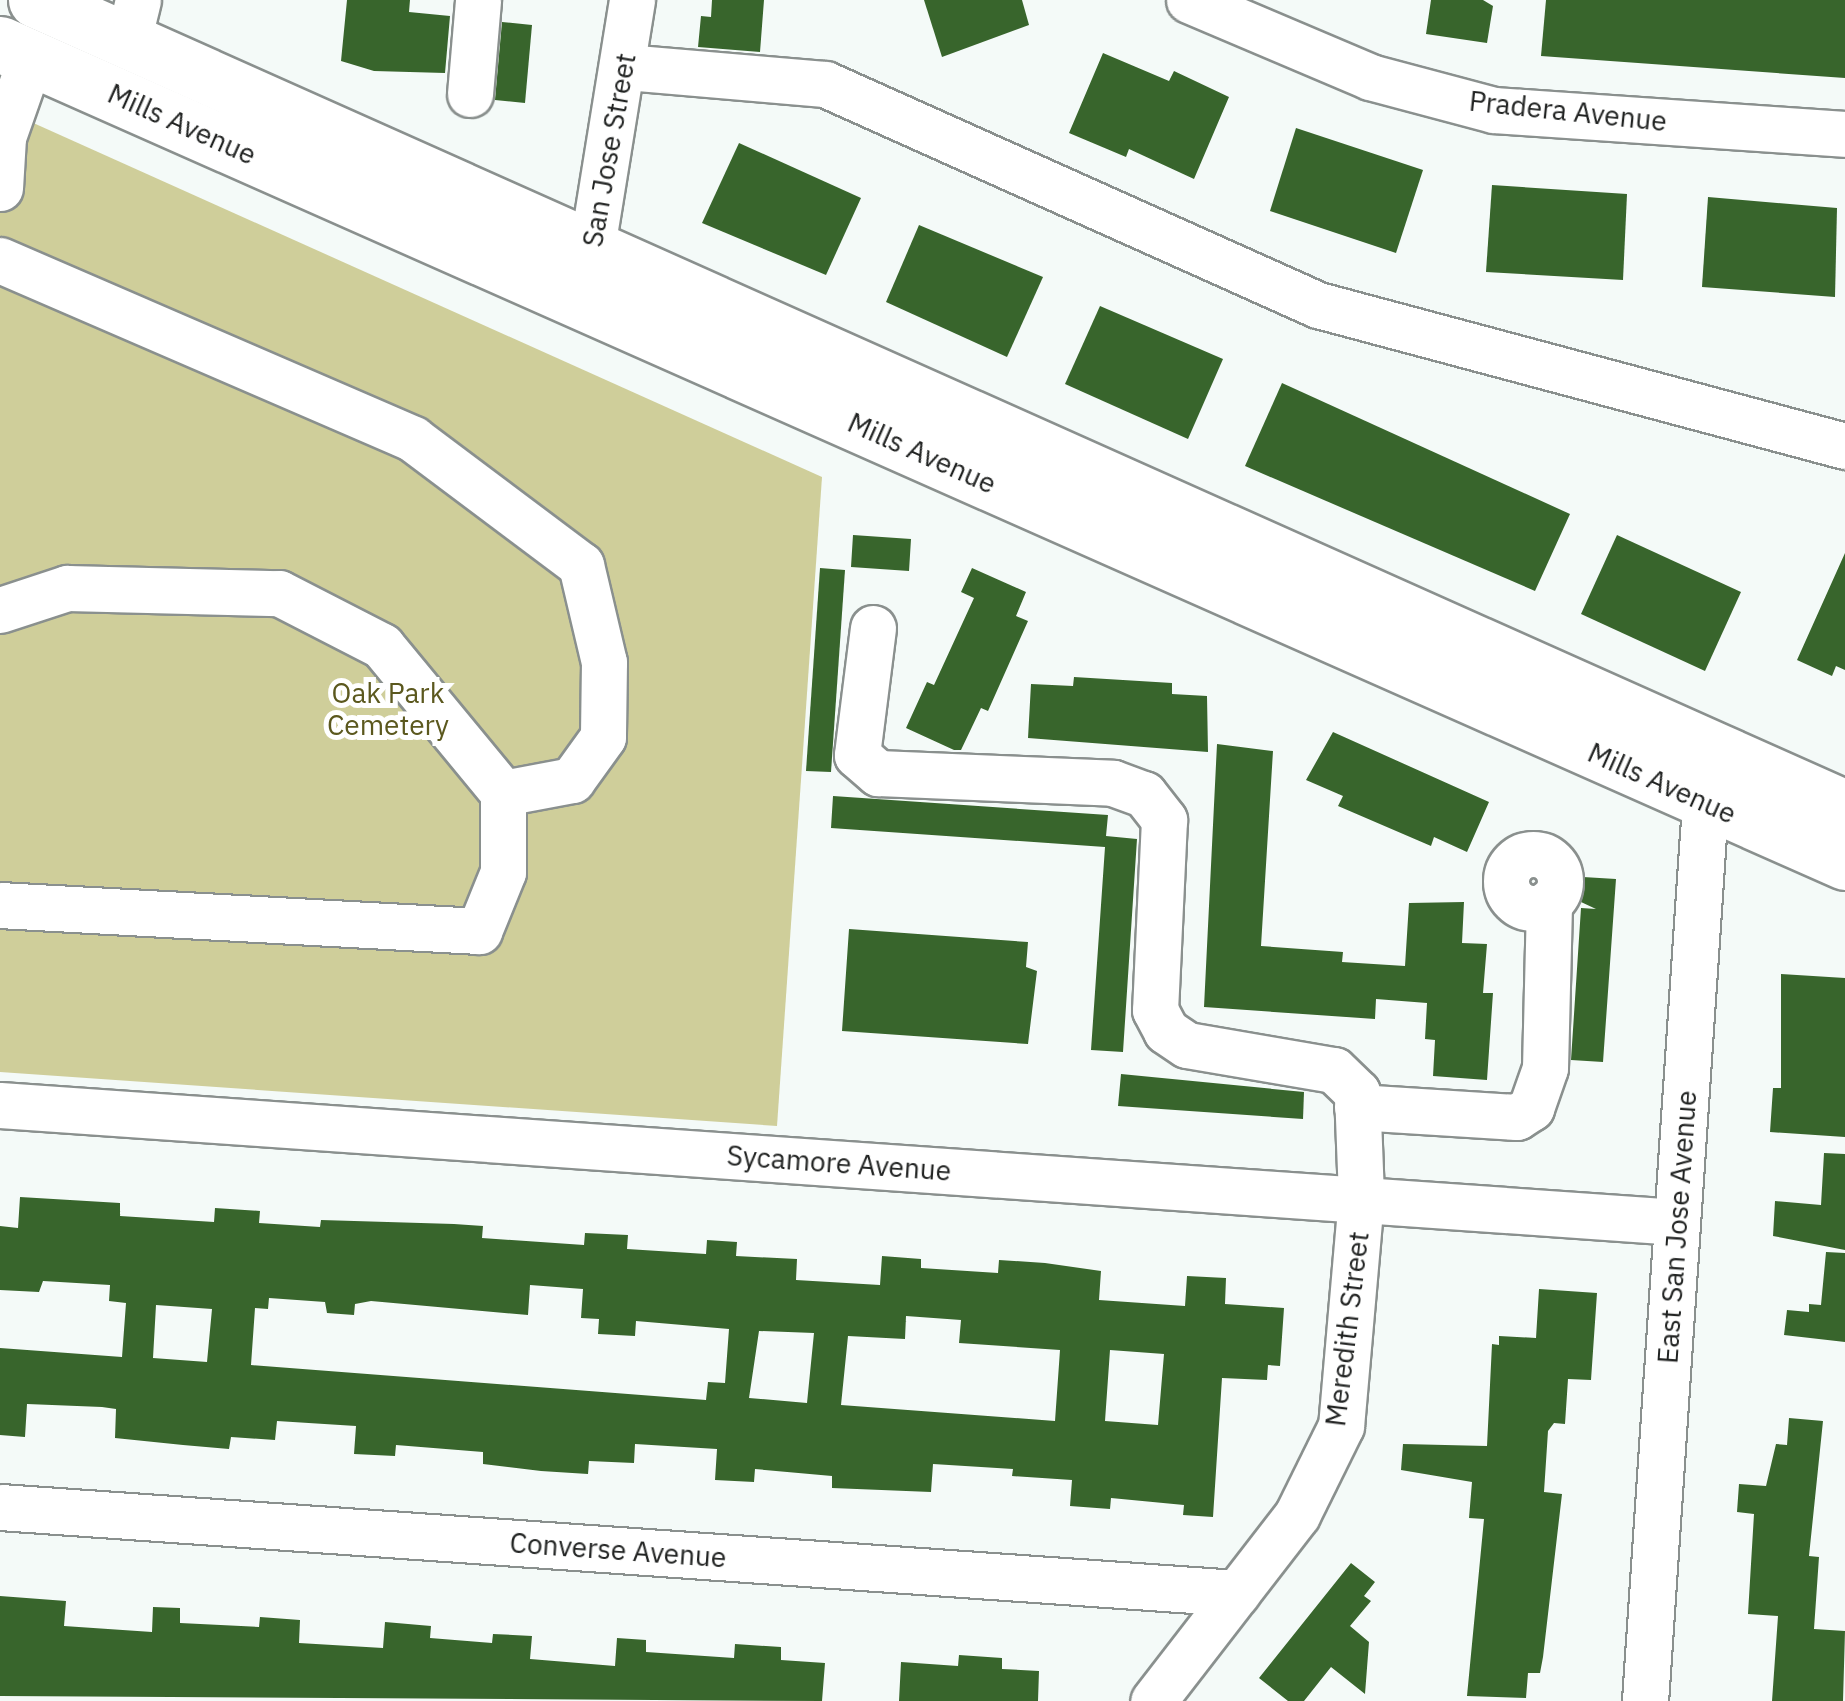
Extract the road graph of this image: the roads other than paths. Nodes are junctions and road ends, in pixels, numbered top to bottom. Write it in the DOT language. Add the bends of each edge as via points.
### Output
graph roads {
  1 [pos="36,0"];
  2 [pos="478,0"];
  3 [pos="632,0"];
  4 [pos="1189,0"];
  5 [pos="133,20"];
  6 [pos="16,50"];
  7 [pos="626,68"];
  8 [pos="470,94"];
  9 [pos="1845,134"];
  10 [pos="0,188"];
  11 [pos="0,260"];
  12 [pos="588,273"];
  13 [pos="1845,446"];
  14 [pos="0,610"];
  15 [pos="873,628"];
  16 [pos="1712,780"];
  17 [pos="503,793"];
  18 [pos="1845,808"];
  19 [pos="1845,862"];
  20 [pos="1549,902"];
  21 [pos="0,905"];
  22 [pos="0,1106"];
  23 [pos="1357,1108"];
  24 [pos="1362,1198"];
  25 [pos="1677,1222"];
  26 [pos="0,1507"];
  27 [pos="1236,1593"];
  28 [pos="1153,1701"];
  29 [pos="1645,1701"];
  1 -- 5 [label="main road, Mills Avenue"];
  2 -- 8 [label="street"];
  3 -- 7 [label="street, San Jose Street"];
  4 -- 9 [label="street, Pradera Avenue" via="1370,78 1494,110"];
  5 -- 12 [label="main road, Mills Avenue"];
  6 -- 10 [label="street"];
  6 -- 12 [label="main road, Mills Avenue"];
  7 -- 12 [label="street, San Jose Street"];
  7 -- 13 [label="street" via="824,84 1318,306"];
  11 -- 17 [label="street" via="414,439 582,565 604,662 603,738 572,780"];
  12 -- 16 [label="main road, Mills Avenue"];
  14 -- 17 [label="street" via="67,588 279,593 382,646"];
  15 -- 23 [label="street" via="857,755 878,773 1112,783 1144,794 1164,820 1154,1010 1166,1031 1187,1045 1334,1070 1357,1092"];
  16 -- 18 [label="main road, Mills Avenue"];
  16 -- 19 [label="main road, Mills Avenue"];
  16 -- 25 [label="street, East San Jose Avenue"];
  17 -- 21 [label="street" via="503,872 478,931"];
  20 -- 23 [label="street" via="1544,1068 1531,1108 1517,1117"];
  22 -- 24 [label="street, Sycamore Avenue"];
  23 -- 24 [label="street, Meredith Street"];
  24 -- 25 [label="street, Sycamore Avenue"];
  24 -- 27 [label="street, Meredith Street" via="1340,1426 1297,1515"];
  25 -- 29 [label="street, East San Jose Avenue"];
  26 -- 27 [label="street, Converse Avenue"];
  27 -- 28 [label="street, Meredith Street"];
}
